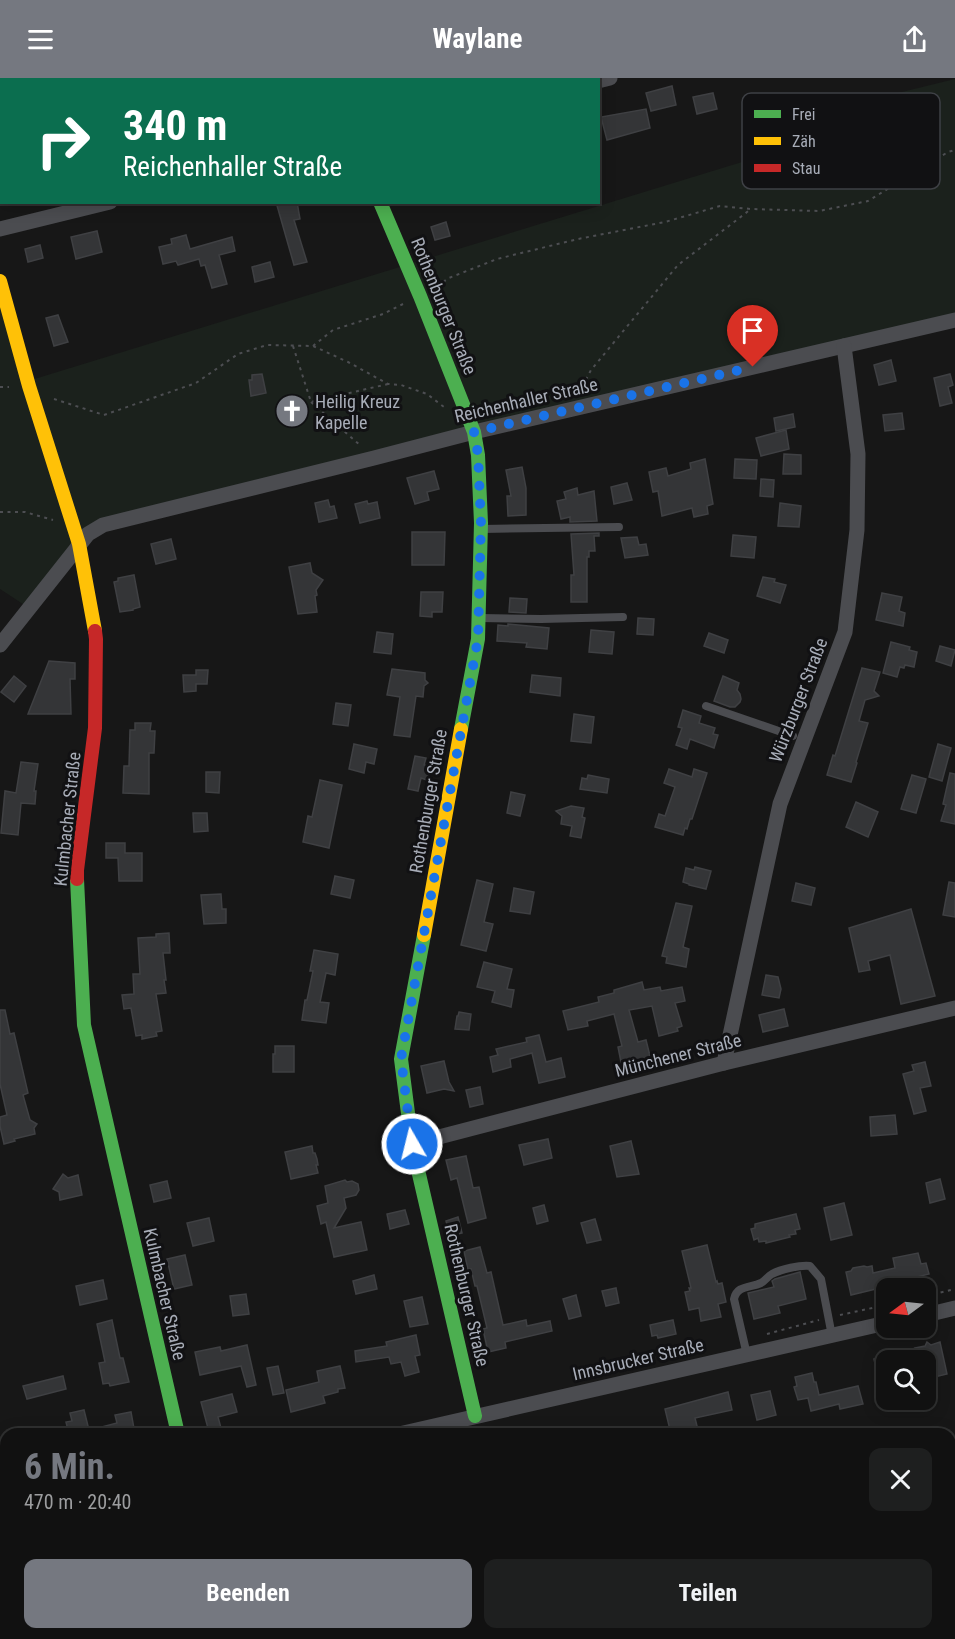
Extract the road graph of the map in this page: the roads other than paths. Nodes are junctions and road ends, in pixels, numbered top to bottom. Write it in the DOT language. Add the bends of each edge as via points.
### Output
graph roads {
  1 [pos="102,204"];
  2 [pos="382,204"];
  3 [pos="0,229"];
  4 [pos="0,281"];
  5 [pos="955,320"];
  6 [pos="844,346"];
  7 [pos="474,432"];
  8 [pos="618,527"];
  9 [pos="481,529"];
  10 [pos="79,544"];
  11 [pos="623,617"];
  12 [pos="479,618"];
  13 [pos="0,645"];
  14 [pos="706,706"];
  15 [pos="793,736"];
  16 [pos="955,1008"];
  17 [pos="724,1063"];
  18 [pos="412,1144"];
  19 [pos="955,1308"];
  20 [pos="936,1313"];
  21 [pos="876,1325"];
  22 [pos="832,1336"];
  23 [pos="745,1347"];
  24 [pos="475,1416"];
  25 [pos="177,1428"];
  26 [pos="424,1428"];
  1 -- 3 [label="street"];
  2 -- 7 [label="street, Rothenburger Straße"];
  4 -- 10 [label="street, Kulmbacher Straße"];
  5 -- 6 [label="street, Reichenhaller Straße"];
  6 -- 7 [label="street, Reichenhaller Straße"];
  6 -- 17 [label="street, Würzburger Straße" via="858,454 857,530 845,632 780,804"];
  7 -- 9 [label="street, Rothenburger Straße"];
  7 -- 10 [label="street, Reichenhaller Straße" via="103,525"];
  8 -- 9 [label="lane"];
  9 -- 12 [label="street, Rothenburger Straße"];
  10 -- 13 [label="street, Reichenhaller Straße"];
  10 -- 25 [label="street, Kulmbacher Straße" via="96,639 94,728 76,870 84,1025"];
  11 -- 12 [label="lane"];
  12 -- 18 [label="street, Rothenburger Straße" via="401,1059"];
  14 -- 15 [label="lane"];
  16 -- 17 [label="street, Münchener Straße"];
  17 -- 18 [label="street, Münchener Straße"];
  18 -- 24 [label="street, Rothenburger Straße"];
  19 -- 20 [label="street"];
  21 -- 22 [label="street, Innsbrucker Straße"];
  22 -- 23 [label="street, Innsbrucker Straße"];
  22 -- 23 [label="lane" via="820,1279 810,1266 801,1265 771,1274 763,1282 735,1293"];
  23 -- 24 [label="street, Innsbrucker Straße"];
  24 -- 26 [label="street, Innsbrucker Straße"];
}
